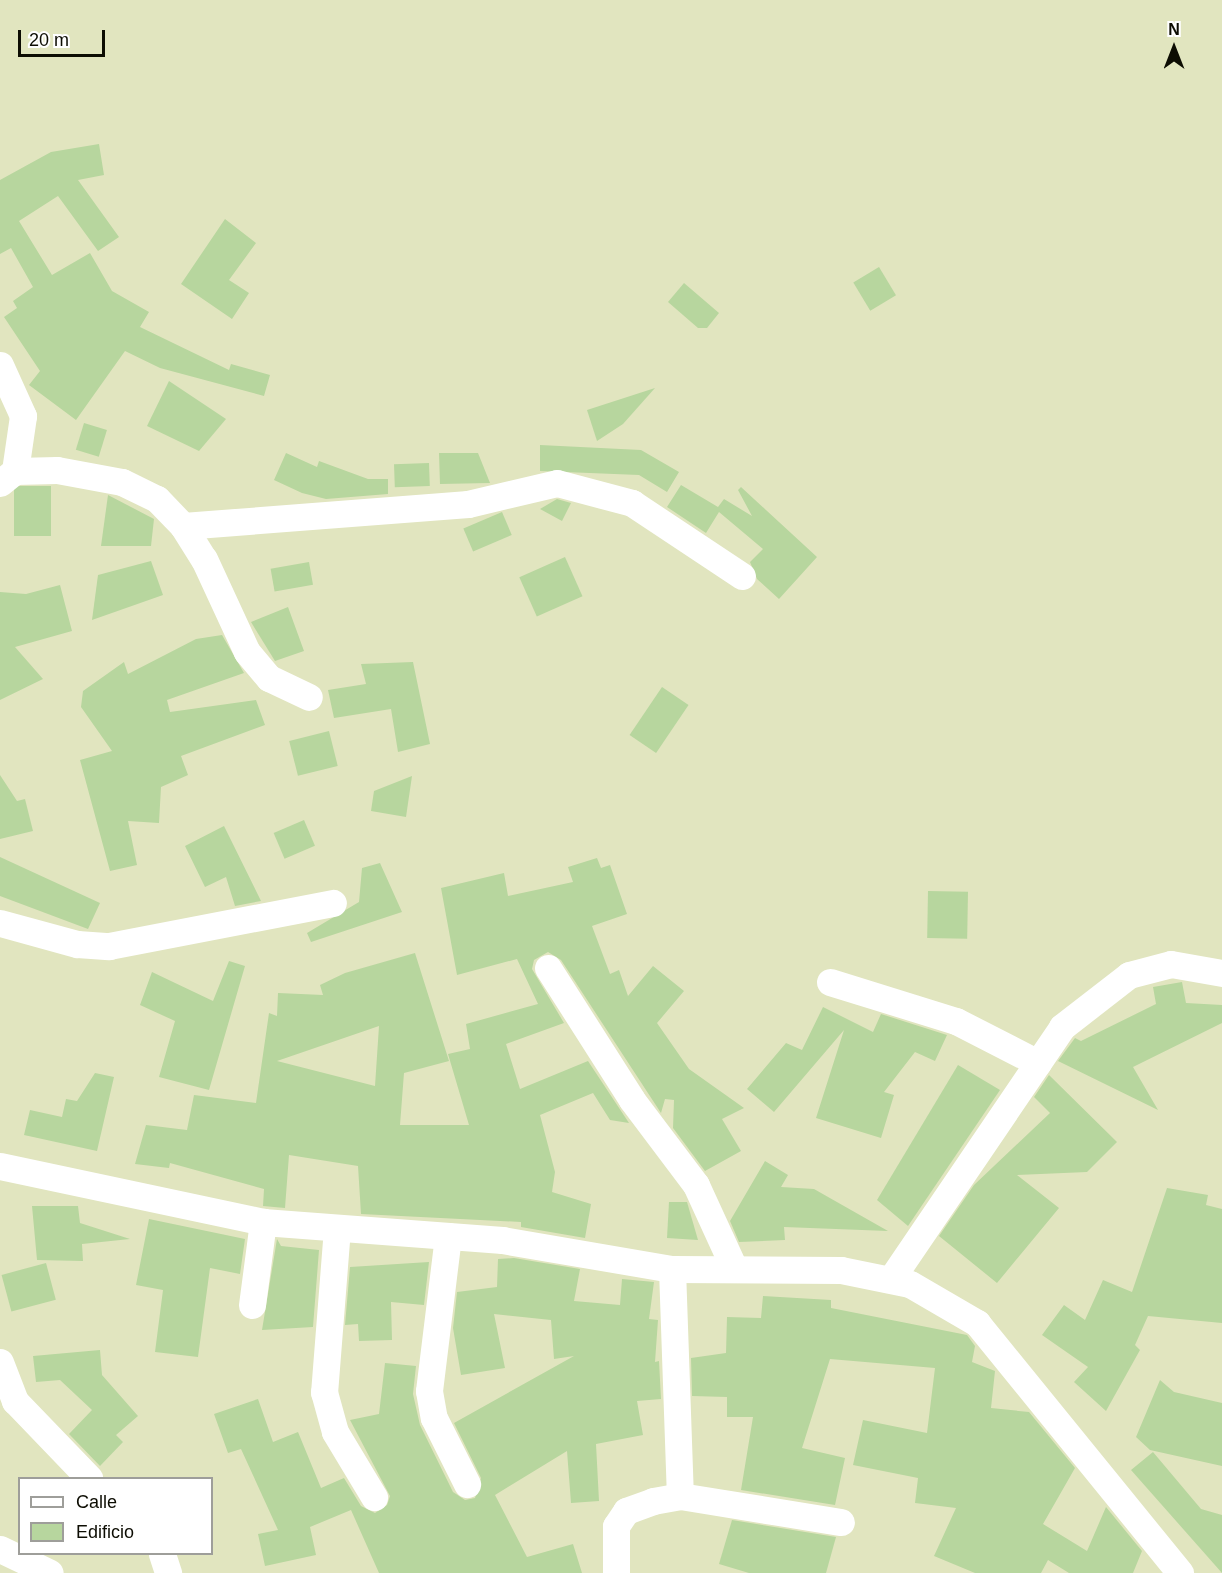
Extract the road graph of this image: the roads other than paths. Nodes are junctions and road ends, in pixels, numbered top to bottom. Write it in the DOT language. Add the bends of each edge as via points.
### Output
graph roads {
  1 [pos="0,365"];
  2 [pos="8,477"];
  3 [pos="183,526"];
  4 [pos="742,576"];
  5 [pos="309,697"];
  6 [pos="333,903"];
  7 [pos="0,923"];
  8 [pos="548,968"];
  9 [pos="1222,973"];
  10 [pos="830,982"];
  11 [pos="1038,1063"];
  12 [pos="0,1166"];
  13 [pos="263,1222"];
  14 [pos="337,1228"];
  15 [pos="448,1236"];
  16 [pos="733,1266"];
  17 [pos="672,1269"];
  18 [pos="891,1279"];
  19 [pos="252,1305"];
  20 [pos="0,1362"];
  21 [pos="87,1477"];
  22 [pos="468,1484"];
  23 [pos="680,1496"];
  24 [pos="374,1497"];
  25 [pos="841,1522"];
  26 [pos="0,1548"];
  27 [pos="162,1555"];
  28 [pos="50,1573"];
  29 [pos="168,1573"];
  30 [pos="616,1573"];
  31 [pos="1180,1573"];
  1 -- 2 [label="street" via="22,416"];
  2 -- 3 [label="street" via="57,470 122,482 157,499"];
  3 -- 4 [label="street" via="468,504 557,483 632,503"];
  3 -- 5 [label="street" via="247,652 269,678"];
  6 -- 7 [label="street" via="109,946 77,944"];
  8 -- 16 [label="street" via="632,1100 696,1185"];
  9 -- 11 [label="street" via="1172,964 1129,975 1062,1027"];
  10 -- 11 [label="street" via="956,1021"];
  11 -- 18 [label="street"];
  12 -- 13 [label="street"];
  13 -- 14 [label="street"];
  13 -- 19 [label="street"];
  14 -- 15 [label="street"];
  14 -- 24 [label="street" via="324,1392 335,1432"];
  15 -- 17 [label="street"];
  15 -- 22 [label="street" via="429,1391 434,1418"];
  16 -- 17 [label="street"];
  16 -- 18 [label="street" via="841,1270"];
  17 -- 23 [label="street"];
  18 -- 31 [label="street" via="943,1300 976,1323"];
  20 -- 21 [label="street" via="15,1401"];
  23 -- 25 [label="street"];
  23 -- 30 [label="street" via="626,1511 616,1526"];
  26 -- 28 [label="street"];
  27 -- 29 [label="street"];
}
